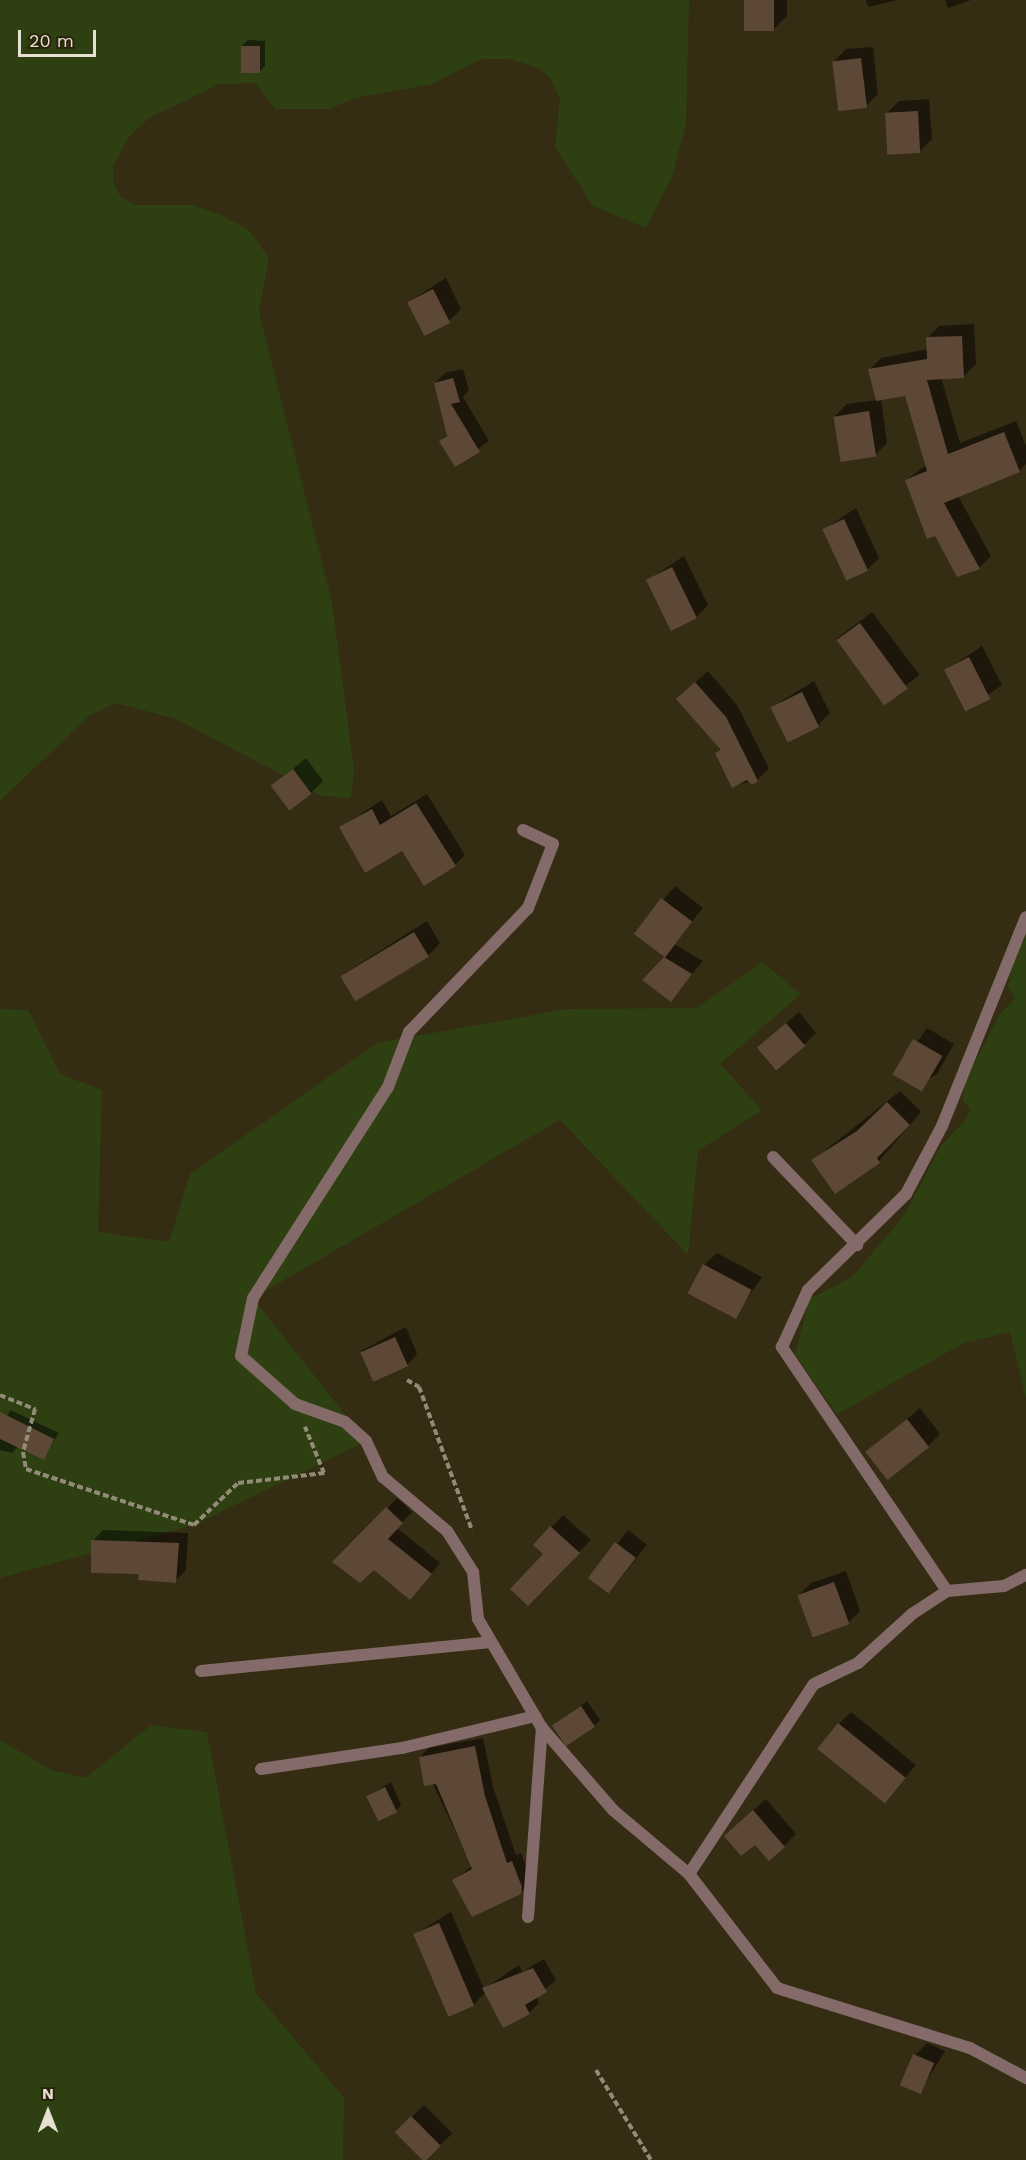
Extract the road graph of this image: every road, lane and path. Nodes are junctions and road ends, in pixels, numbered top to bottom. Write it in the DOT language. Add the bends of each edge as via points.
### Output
graph roads {
  1 [pos="523,830"];
  2 [pos="1026,917"];
  3 [pos="773,1157"];
  4 [pos="857,1245"];
  5 [pos="407,1380"];
  6 [pos="0,1395"];
  7 [pos="295,1404"];
  8 [pos="475,1539"];
  9 [pos="1026,1575"];
  10 [pos="946,1591"];
  11 [pos="492,1642"];
  12 [pos="201,1671"];
  13 [pos="534,1716"];
  14 [pos="542,1728"];
  15 [pos="261,1769"];
  16 [pos="689,1874"];
  17 [pos="528,1917"];
  18 [pos="596,2070"];
  19 [pos="1026,2078"];
  20 [pos="651,2160"];
  1 -- 7 [label="street" via="553,844 528,908 409,1032 388,1087 253,1298 241,1356"];
  2 -- 4 [label="street" via="942,1126 906,1194"];
  3 -- 4 [label="street"];
  4 -- 10 [label="street" via="808,1290 782,1347"];
  5 -- 8 [label="path" via="419,1388"];
  6 -- 7 [label="path" via="35,1409 23,1452 26,1469 194,1525 238,1483 324,1473"];
  7 -- 11 [label="street" via="345,1422 366,1442 383,1477 447,1531 473,1572 478,1619"];
  9 -- 10 [label="street" via="1004,1586"];
  10 -- 16 [label="street" via="912,1614 858,1663 814,1684"];
  11 -- 12 [label="street"];
  11 -- 13 [label="street"];
  13 -- 14 [label="street"];
  13 -- 15 [label="street" via="402,1748"];
  14 -- 16 [label="street" via="613,1810"];
  14 -- 17 [label="street"];
  16 -- 19 [label="street" via="777,1988 970,2048"];
  18 -- 20 [label="path"];
}
